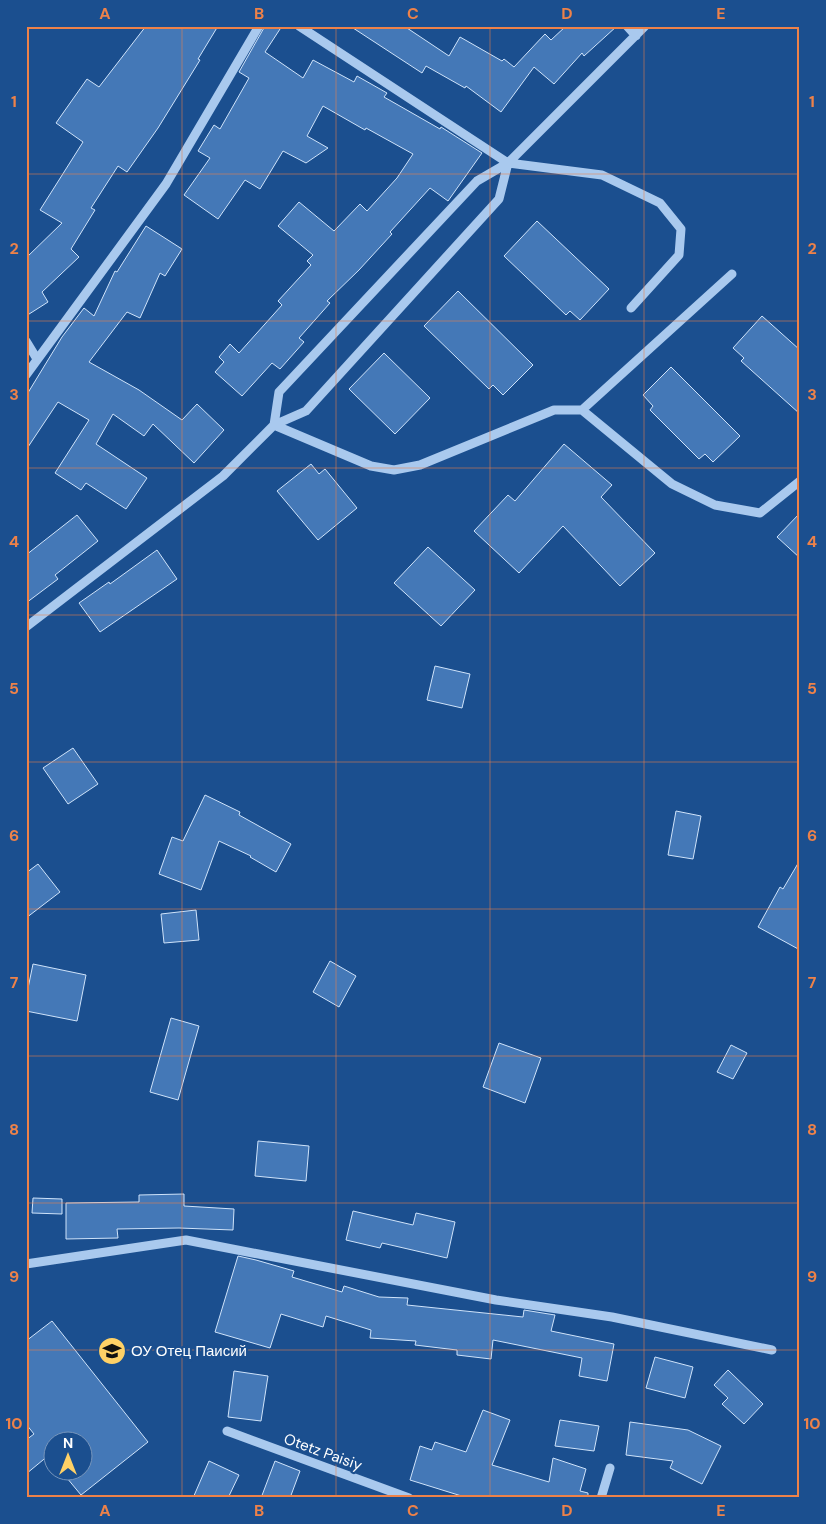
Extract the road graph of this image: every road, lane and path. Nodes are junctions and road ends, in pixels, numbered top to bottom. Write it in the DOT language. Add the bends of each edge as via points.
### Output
graph roads {
  1 [pos="259,26"];
  2 [pos="299,26"];
  3 [pos="627,26"];
  4 [pos="646,26"];
  5 [pos="636,36"];
  6 [pos="508,163"];
  7 [pos="732,274"];
  8 [pos="631,308"];
  9 [pos="26,341"];
  10 [pos="37,358"];
  11 [pos="26,375"];
  12 [pos="582,410"];
  13 [pos="274,425"];
  14 [pos="800,481"];
  15 [pos="26,627"];
  16 [pos="26,1264"];
  17 [pos="772,1350"];
  18 [pos="227,1431"];
  19 [pos="610,1468"];
  20 [pos="409,1498"];
  21 [pos="601,1498"];
  1 -- 10 [label="street" via="166,184"];
  2 -- 6 [label="street"];
  3 -- 5 [label="street"];
  4 -- 5 [label="street"];
  5 -- 6 [label="street"];
  6 -- 8 [label="street" via="602,175 660,203 681,230 680,255"];
  6 -- 13 [label="street" via="477,180 279,392"];
  6 -- 13 [label="street" via="500,200 306,411"];
  7 -- 12 [label="street"];
  9 -- 10 [label="street"];
  10 -- 11 [label="street"];
  12 -- 13 [label="street" via="554,410 420,465 394,470 371,466"];
  12 -- 14 [label="street" via="672,484 715,505 760,514"];
  13 -- 15 [label="street" via="223,476"];
  16 -- 17 [label="street" via="186,1240 496,1300 612,1317"];
  18 -- 20 [label="street, Otetz Paisiy"];
  19 -- 21 [label="street"];
}
